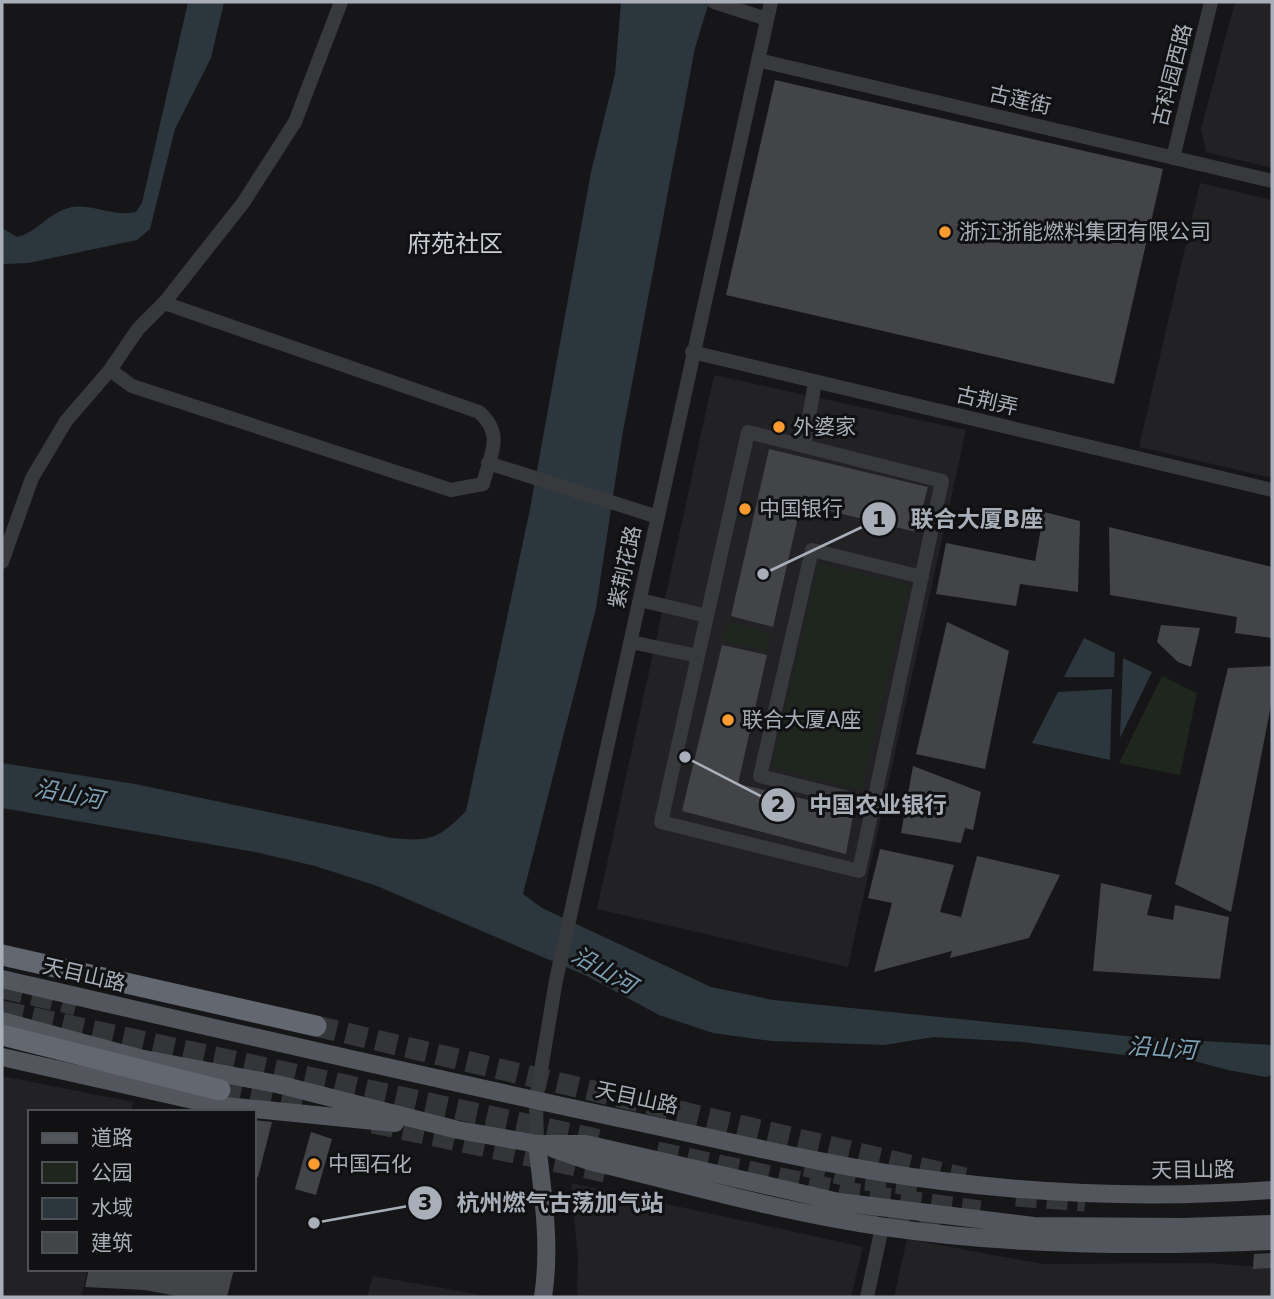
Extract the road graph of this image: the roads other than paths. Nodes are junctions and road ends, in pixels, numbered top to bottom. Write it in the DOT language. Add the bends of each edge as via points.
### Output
graph roads {
  1 [pos="341,2"];
  2 [pos="715,2"];
  3 [pos="771,2"];
  4 [pos="1211,2"];
  5 [pos="767,19"];
  6 [pos="758,60"];
  7 [pos="1173,158"];
  8 [pos="1272,181"];
  9 [pos="164,303"];
  10 [pos="692,352"];
  11 [pos="110,370"];
  12 [pos="815,382"];
  13 [pos="804,446"];
  14 [pos="488,463"];
  15 [pos="1272,490"];
  16 [pos="658,517"];
  17 [pos="2,562"];
  18 [pos="922,577"];
  19 [pos="640,600"];
  20 [pos="707,616"];
  21 [pos="631,642"];
  22 [pos="698,656"];
  23 [pos="873,804"];
  24 [pos="2,955"];
  25 [pos="2,979"];
  26 [pos="2,1021"];
  27 [pos="316,1026"];
  28 [pos="2,1035"];
  29 [pos="2,1058"];
  30 [pos="220,1090"];
  31 [pos="536,1100"];
  32 [pos="458,1130"];
  33 [pos="537,1144"];
  34 [pos="1272,1190"];
  35 [pos="936,1214"];
  36 [pos="1272,1224"];
  37 [pos="882,1227"];
  38 [pos="977,1238"];
  39 [pos="1272,1241"];
  40 [pos="543,1297"];
  41 [pos="867,1297"];
  1 -- 9 [label="street" via="295,122 243,202"];
  2 -- 5 [label="street"];
  3 -- 5 [label="street, 紫荆花路"];
  4 -- 7 [label="street, 古科园西路"];
  5 -- 6 [label="street, 紫荆花路"];
  6 -- 7 [label="street, 古莲街"];
  6 -- 10 [label="street, 紫荆花路"];
  7 -- 8 [label="street, 古莲街"];
  9 -- 11 [label="street" via="138,329"];
  9 -- 14 [label="street" via="479,412 490,422 495,443"];
  10 -- 12 [label="street, 古荆弄"];
  10 -- 16 [label="street, 紫荆花路"];
  11 -- 14 [label="street" via="132,386 451,490 484,484"];
  11 -- 17 [label="street" via="66,421 32,478"];
  12 -- 13 [label="street"];
  12 -- 15 [label="street, 古荆弄"];
  13 -- 18 [label="street" via="942,481"];
  13 -- 20 [label="street" via="748,432"];
  14 -- 16 [label="street"];
  16 -- 19 [label="street, 紫荆花路"];
  18 -- 23 [label="street"];
  18 -- 23 [label="street" via="812,550 760,776"];
  19 -- 20 [label="street"];
  19 -- 21 [label="street, 紫荆花路"];
  20 -- 22 [label="street"];
  21 -- 22 [label="street"];
  21 -- 31 [label="street, 紫荆花路" via="556,980"];
  22 -- 23 [label="street" via="661,822 859,872"];
  24 -- 27 [label="highway"];
  25 -- 31 [label="main road, 天目山路"];
  26 -- 32 [label="main road" via="139,1058 277,1084"];
  28 -- 30 [label="highway"];
  29 -- 32 [label="main road" via="215,1105"];
  31 -- 33 [label="street, 紫荆花路"];
  31 -- 34 [label="main road, 天目山路" via="942,1181 1066,1192"];
  32 -- 33 [label="main road"];
  33 -- 35 [label="main road" via="586,1144 839,1202"];
  33 -- 37 [label="main road" via="589,1161"];
  33 -- 40 [label="main road" via="546,1227"];
  35 -- 36 [label="main road" via="1034,1226"];
  35 -- 38 [label="main road"];
  37 -- 38 [label="main road"];
  37 -- 41 [label="street"];
  38 -- 39 [label="main road" via="1161,1246"];
}
